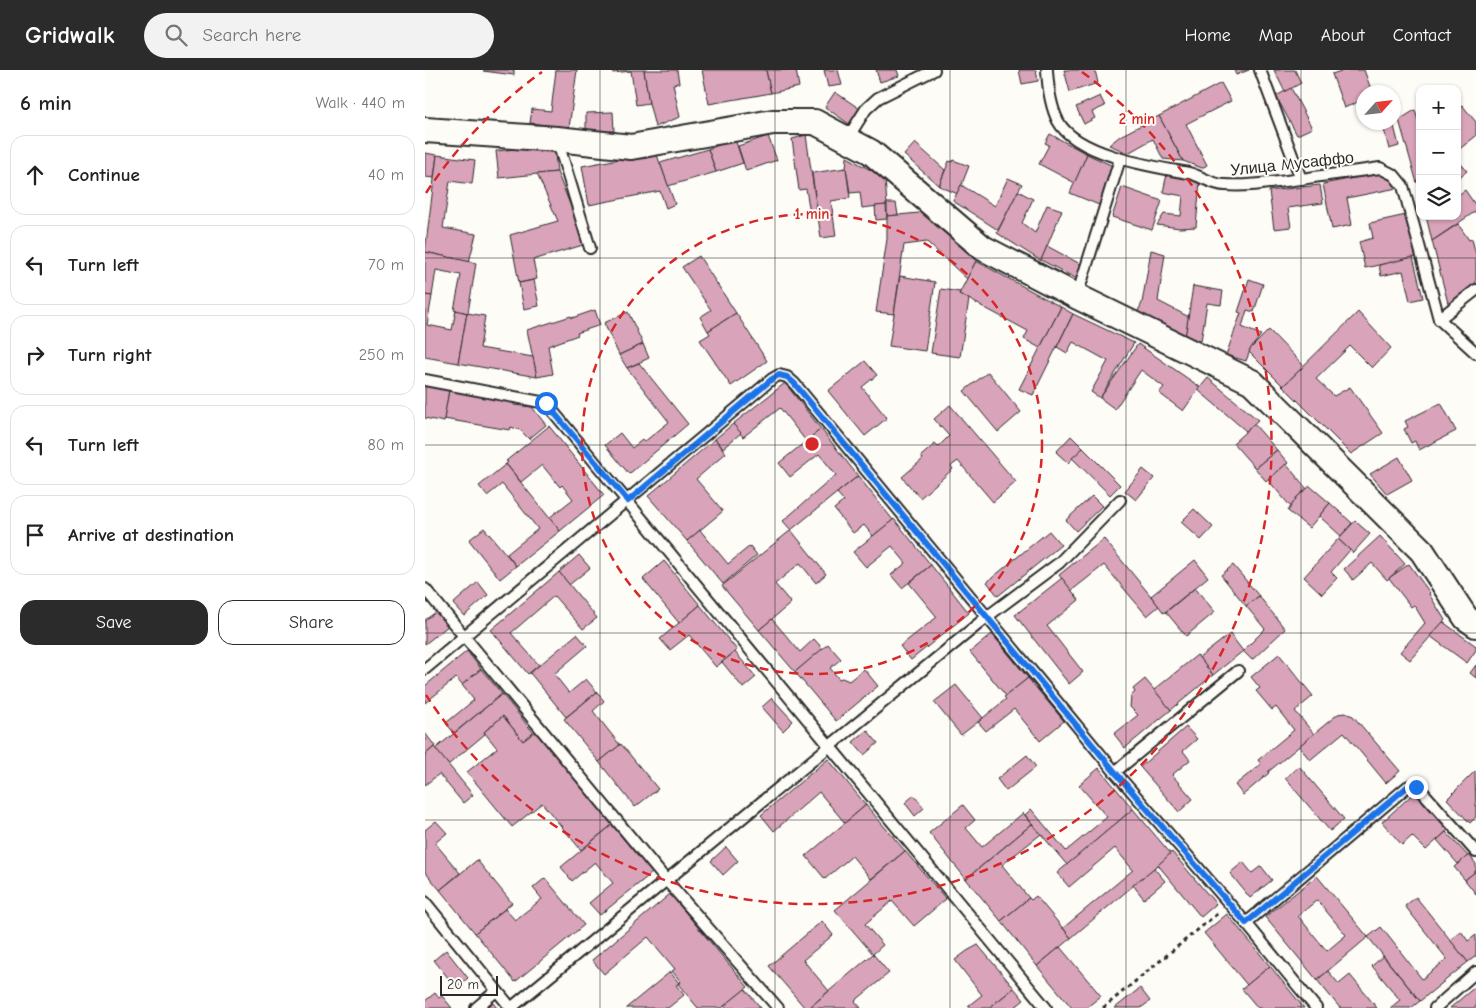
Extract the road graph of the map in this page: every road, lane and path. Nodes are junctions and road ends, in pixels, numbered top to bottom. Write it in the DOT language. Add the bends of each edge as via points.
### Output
graph roads {
  1 [pos="934,70"];
  2 [pos="1047,70"];
  3 [pos="1260,70"];
  4 [pos="425,130"];
  5 [pos="557,139"];
  6 [pos="847,139"];
  7 [pos="1120,159"];
  8 [pos="1301,179"];
  9 [pos="590,248"];
  10 [pos="1476,290"];
  11 [pos="1077,296"];
  12 [pos="1439,319"];
  13 [pos="1476,353"];
  14 [pos="425,380"];
  15 [pos="1119,500"];
  16 [pos="628,501"];
  17 [pos="425,589"];
  18 [pos="988,616"];
  19 [pos="1471,619"];
  20 [pos="465,636"];
  21 [pos="425,669"];
  22 [pos="1238,671"];
  23 [pos="831,746"];
  24 [pos="1115,772"];
  25 [pos="1476,852"];
  26 [pos="666,880"];
  27 [pos="425,902"];
  28 [pos="1229,904"];
  29 [pos="1246,923"];
  30 [pos="1476,972"];
  31 [pos="496,991"];
  32 [pos="475,1008"];
  33 [pos="511,1008"];
  34 [pos="778,1008"];
  35 [pos="1046,1008"];
  36 [pos="1103,1008"];
  37 [pos="1316,1008"];
  38 [pos="1435,1008"];
  1 -- 6 [label="lane" via="878,98 866,109"];
  2 -- 7 [label="lane, Улица Mусаффо" via="1049,97 1059,122 1068,134 1083,144"];
  3 -- 8 [label="lane"];
  4 -- 5 [label="street"];
  5 -- 6 [label="street" via="631,147 773,122 815,122"];
  5 -- 9 [label="lane"];
  6 -- 11 [label="street" via="871,152 983,248"];
  7 -- 8 [label="lane, Улица Mусаффо" via="1192,174 1223,185"];
  7 -- 11 [label="lane"];
  8 -- 12 [label="lane, Улица Mусаффо" via="1380,168 1394,175 1403,186"];
  10 -- 12 [label="lane"];
  11 -- 19 [label="street" via="1253,382 1422,551"];
  12 -- 13 [label="lane"];
  14 -- 16 [label="lane" via="546,403"];
  15 -- 18 [label="lane" via="1059,563"];
  16 -- 18 [label="lane" via="772,379 779,375 787,377"];
  16 -- 20 [label="lane"];
  16 -- 23 [label="lane"];
  17 -- 20 [label="lane"];
  18 -- 23 [label="lane"];
  18 -- 24 [label="lane"];
  20 -- 21 [label="lane"];
  20 -- 26 [label="lane"];
  22 -- 24 [label="lane"];
  23 -- 26 [label="lane"];
  23 -- 35 [label="lane"];
  24 -- 28 [label="lane"];
  25 -- 29 [label="lane" via="1421,790 1407,787"];
  26 -- 33 [label="lane"];
  26 -- 34 [label="lane"];
  27 -- 31 [label="lane"];
  28 -- 29 [label="lane"];
  28 -- 36 [label="path"];
  29 -- 37 [label="lane"];
  30 -- 38 [label="lane"];
  31 -- 32 [label="lane"];
  31 -- 33 [label="lane"];
}
